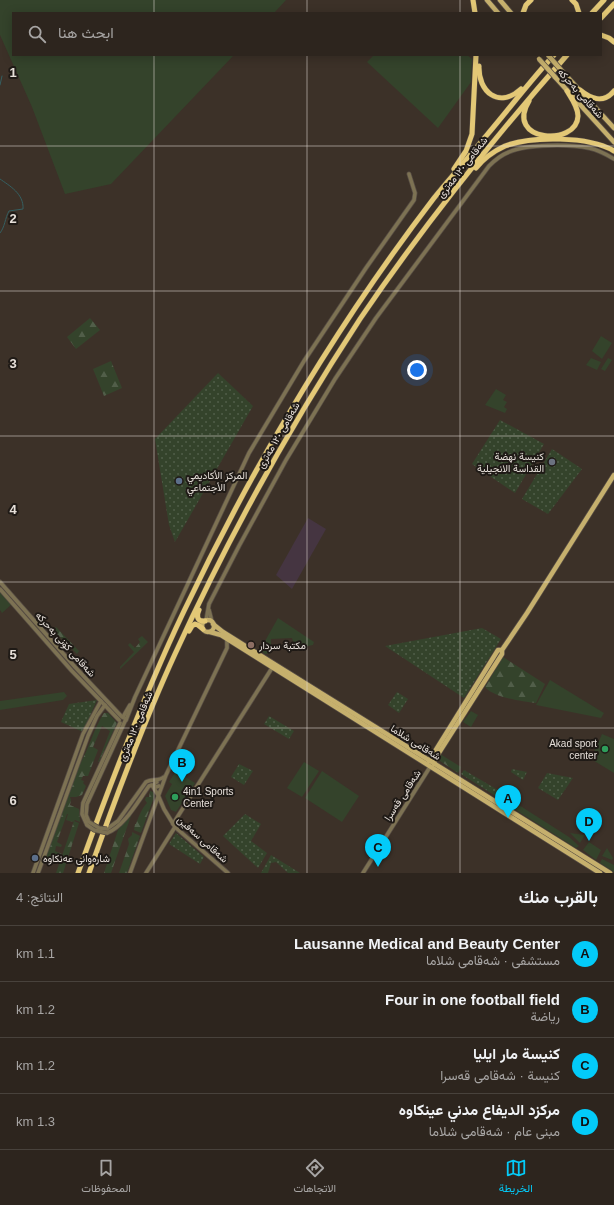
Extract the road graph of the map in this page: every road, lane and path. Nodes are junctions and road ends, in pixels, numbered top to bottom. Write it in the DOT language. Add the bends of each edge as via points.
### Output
graph roads {
  1 [pos="473,0"];
  2 [pos="487,0"];
  3 [pos="500,0"];
  4 [pos="532,0"];
  5 [pos="572,0"];
  6 [pos="604,0"];
  7 [pos="614,4"];
  8 [pos="475,12"];
  9 [pos="497,12"];
  10 [pos="510,12"];
  11 [pos="523,12"];
  12 [pos="579,12"];
  13 [pos="593,12"];
  14 [pos="602,17"];
  15 [pos="602,35"];
  16 [pos="614,42"];
  17 [pos="476,56"];
  18 [pos="479,56"];
  19 [pos="536,56"];
  20 [pos="549,56"];
  21 [pos="553,56"];
  22 [pos="566,56"];
  23 [pos="531,81"];
  24 [pos="537,89"];
  25 [pos="580,90"];
  26 [pos="568,91"];
  27 [pos="614,91"];
  28 [pos="614,128"];
  29 [pos="614,142"];
  30 [pos="614,151"];
  31 [pos="614,159"];
  32 [pos="409,174"];
  33 [pos="452,193"];
  34 [pos="435,198"];
  35 [pos="614,475"];
  36 [pos="0,582"];
  37 [pos="0,589"];
  38 [pos="215,594"];
  39 [pos="203,595"];
  40 [pos="205,621"];
  41 [pos="213,623"];
  42 [pos="203,629"];
  43 [pos="210,632"];
  44 [pos="227,639"];
  45 [pos="234,644"];
  46 [pos="178,647"];
  47 [pos="219,664"];
  48 [pos="272,668"];
  49 [pos="101,701"];
  50 [pos="332,702"];
  51 [pos="105,705"];
  52 [pos="95,710"];
  53 [pos="99,713"];
  54 [pos="122,720"];
  55 [pos="432,761"];
  56 [pos="166,775"];
  57 [pos="163,782"];
  58 [pos="156,784"];
  59 [pos="159,793"];
  60 [pos="174,826"];
  61 [pos="107,830"];
  62 [pos="549,838"];
  63 [pos="42,845"];
  64 [pos="47,847"];
  65 [pos="33,873"];
  66 [pos="38,873"];
  67 [pos="78,873"];
  68 [pos="89,873"];
  69 [pos="130,873"];
  70 [pos="146,873"];
  71 [pos="228,873"];
  72 [pos="363,873"];
  73 [pos="600,873"];
  74 [pos="610,873"];
  1 -- 8 [label="highway"];
  2 -- 9 [label="main road"];
  3 -- 10 [label="main road"];
  4 -- 11 [label="highway"];
  5 -- 12 [label="highway"];
  6 -- 13 [label="highway"];
  7 -- 14 [label="highway"];
  15 -- 16 [label="highway"];
  17 -- 34 [label="highway" via="474,124 470,142"];
  18 -- 23 [label="highway" via="482,82 486,90 494,96 508,97"];
  19 -- 26 [label="main road, شەقامی بەحرکە, bridge"];
  20 -- 25 [label="main road, شەقامی بەحرکە, bridge"];
  21 -- 23 [label="highway, شەقامی ١٢٠ مەتری"];
  22 -- 24 [label="highway, شەقامی ١٢٠ مەتری"];
  23 -- 34 [label="highway, شەقامی ١٢٠ مەتری"];
  24 -- 26 [label="highway" via="525,110 524,119 533,131 548,136 567,132 576,123 576,108"];
  24 -- 33 [label="highway, شەقامی ١٢٠ مەتری"];
  25 -- 27 [label="highway" via="593,99 606,98"];
  25 -- 28 [label="main road, شەقامی بەحرکە"];
  26 -- 29 [label="main road, شەقامی بەحرکە"];
  30 -- 33 [label="highway" via="585,141 519,142 504,146 489,155"];
  31 -- 38 [label="street" via="602,152 582,147 530,147 505,153 489,166 339,372 286,460"];
  32 -- 54 [label="street" via="415,193 414,200 312,348 249,453"];
  33 -- 39 [label="highway, شەقامی ١٢٠ مەتری" via="362,317 309,400 258,489"];
  34 -- 67 [label="highway, شەقامی ١٢٠ مەتری" via="380,272 314,373 232,515 150,686"];
  35 -- 55 [label="main road"];
  36 -- 54 [label="street, شەقامی کۆنی بەحرکە"];
  37 -- 49 [label="street, شەقامی کۆنی بەحرکە"];
  38 -- 40 [label="street" via="208,607"];
  38 -- 41 [label="street" via="209,608"];
  39 -- 40 [label="highway" via="197,615 200,620"];
  39 -- 46 [label="highway, شەقامی ١٢٠ مەتری"];
  40 -- 41 [label="main road, شەقامی شلاما"];
  40 -- 42 [label="main road"];
  41 -- 43 [label="main road" via="214,628"];
  41 -- 50 [label="main road, شەقامی شلاما"];
  42 -- 43 [label="main road, شەقامی شلاما"];
  42 -- 46 [label="highway" via="193,625"];
  43 -- 44 [label="main road, شەقامی شلاما"];
  44 -- 45 [label="main road, شەقامی شلاما"];
  44 -- 47 [label="street" via="228,646"];
  45 -- 47 [label="street"];
  45 -- 48 [label="main road, شەقامی شلاما"];
  46 -- 68 [label="highway, شەقامی ١٢٠ مەتری" via="132,755"];
  47 -- 56 [label="street"];
  48 -- 50 [label="main road, شەقامی شلاما"];
  48 -- 60 [label="street"];
  49 -- 51 [label="street, شەقامی کۆنی بەحرکە"];
  49 -- 52 [label="street"];
  50 -- 55 [label="main road, شەقامی شلاما"];
  51 -- 53 [label="street"];
  51 -- 54 [label="street, شەقامی کۆنی بەحرکە"];
  52 -- 53 [label="street"];
  52 -- 63 [label="street" via="83,734"];
  53 -- 64 [label="street"];
  54 -- 61 [label="street, bridge" via="87,804 88,824"];
  55 -- 62 [label="main road, شەقامی شلاما"];
  55 -- 72 [label="street, شەقامی قەسرا"];
  56 -- 57 [label="street"];
  56 -- 58 [label="street"];
  57 -- 58 [label="street"];
  57 -- 59 [label="street"];
  58 -- 59 [label="street, شەقامی سەفین"];
  58 -- 61 [label="street" via="149,786 120,826"];
  58 -- 61 [label="street" via="150,780 146,782 118,821"];
  59 -- 60 [label="street, شەقامی سەفین" via="164,809"];
  59 -- 69 [label="street"];
  60 -- 70 [label="street"];
  60 -- 71 [label="street, شەقامی سەفین"];
  62 -- 73 [label="main road, شەقامی شلاما"];
  62 -- 74 [label="main road, شەقامی شلاما"];
  63 -- 64 [label="street"];
  63 -- 65 [label="street"];
  64 -- 66 [label="street"];
}
